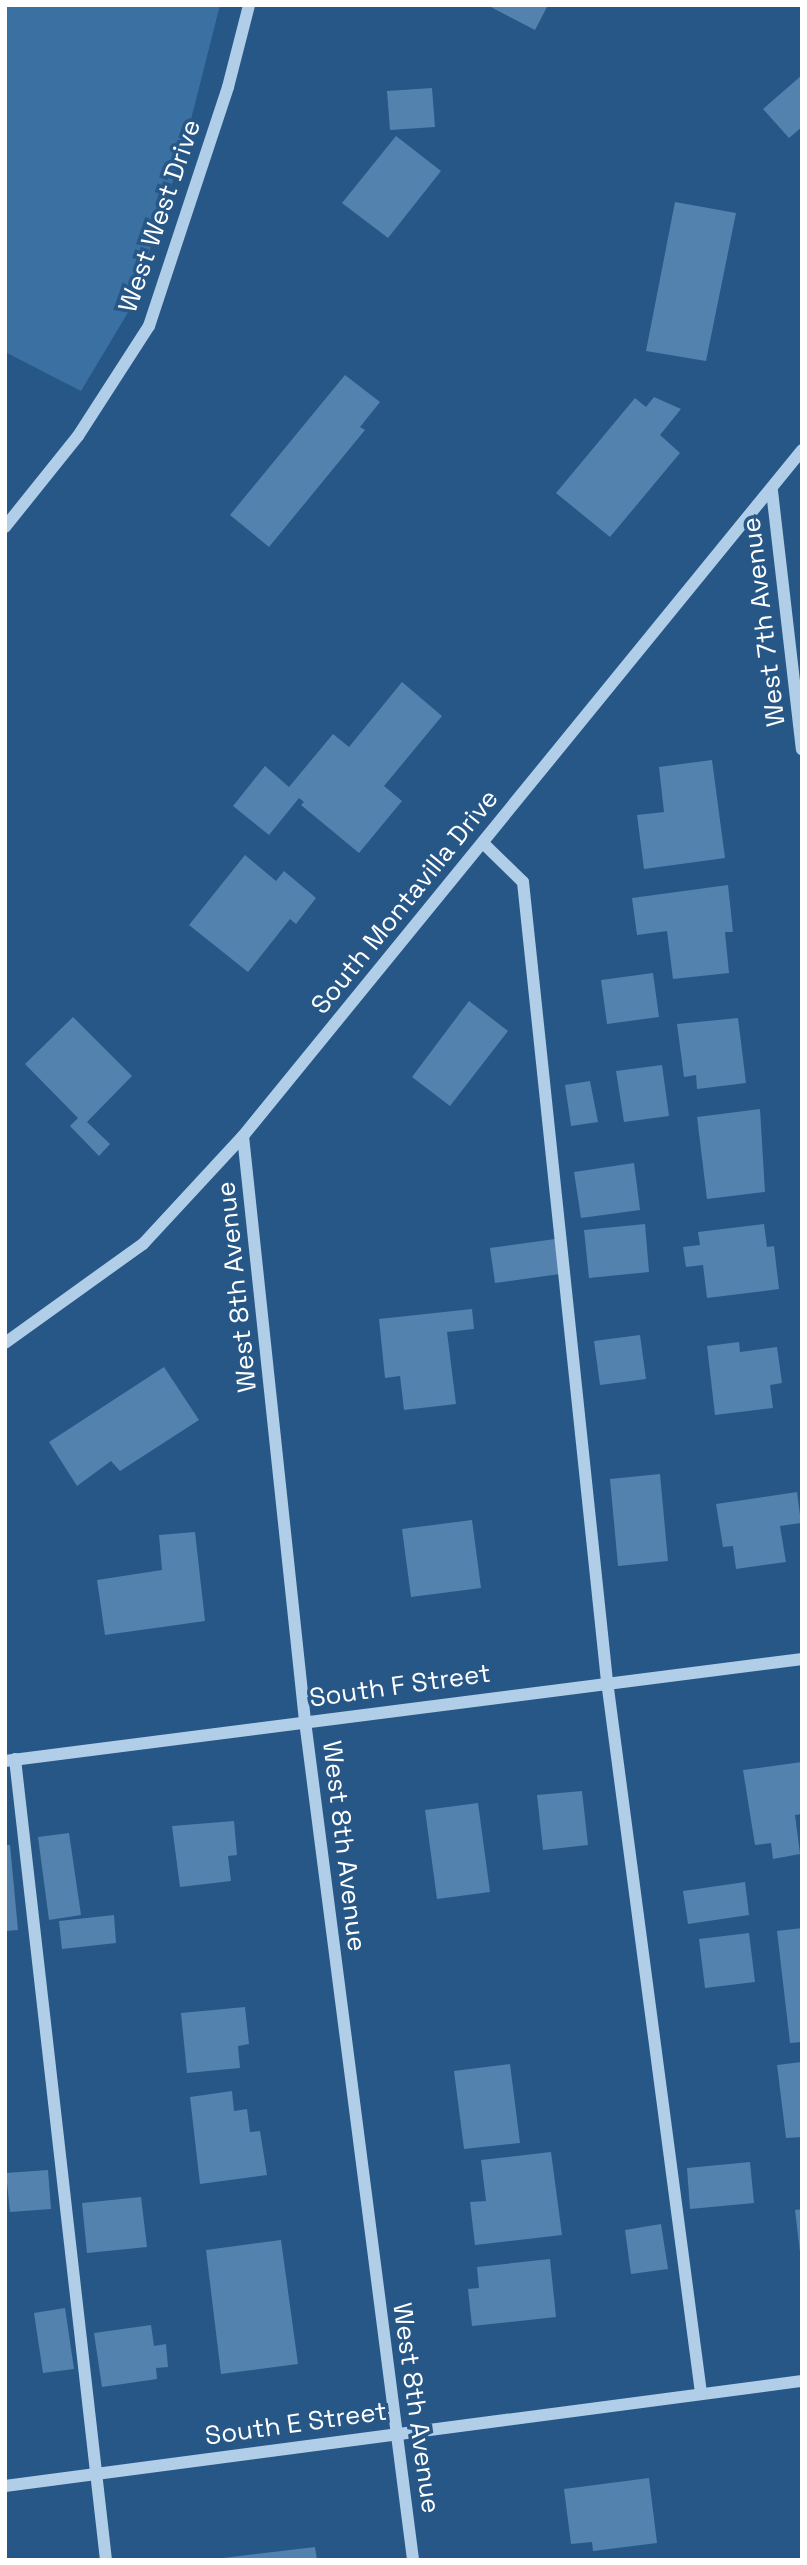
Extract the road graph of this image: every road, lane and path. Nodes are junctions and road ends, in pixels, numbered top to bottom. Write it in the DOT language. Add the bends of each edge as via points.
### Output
graph roads {
  1 [pos="249,5"];
  2 [pos="802,450"];
  3 [pos="772,491"];
  4 [pos="5,527"];
  5 [pos="802,749"];
  6 [pos="483,843"];
  7 [pos="243,1136"];
  8 [pos="5,1343"];
  9 [pos="802,1659"];
  10 [pos="607,1681"];
  11 [pos="306,1721"];
  12 [pos="10,1760"];
  13 [pos="802,2381"];
  14 [pos="701,2393"];
  15 [pos="396,2433"];
  16 [pos="96,2474"];
  17 [pos="5,2486"];
  18 [pos="106,2560"];
  19 [pos="413,2560"];
  1 -- 4 [label="street, West West Drive" via="228,87 149,326 78,436"];
  2 -- 3 [label="street, South Montavilla Drive"];
  3 -- 5 [label="street, West 7th Avenue"];
  3 -- 6 [label="street, South Montavilla Drive"];
  6 -- 7 [label="street, South Montavilla Drive"];
  6 -- 10 [label="street" via="523,882"];
  7 -- 8 [label="street, South Montavilla Drive" via="143,1244"];
  7 -- 11 [label="street, West 8th Avenue"];
  9 -- 10 [label="street, South F Street"];
  10 -- 11 [label="street, South F Street"];
  10 -- 14 [label="street"];
  11 -- 12 [label="street, South F Street"];
  11 -- 15 [label="street, West 8th Avenue"];
  12 -- 16 [label="street"];
  13 -- 14 [label="street, South E Street"];
  14 -- 15 [label="street, South E Street"];
  15 -- 16 [label="street, South E Street"];
  15 -- 19 [label="street, West 8th Avenue"];
  16 -- 17 [label="street, South E Street"];
  16 -- 18 [label="street"];
}
